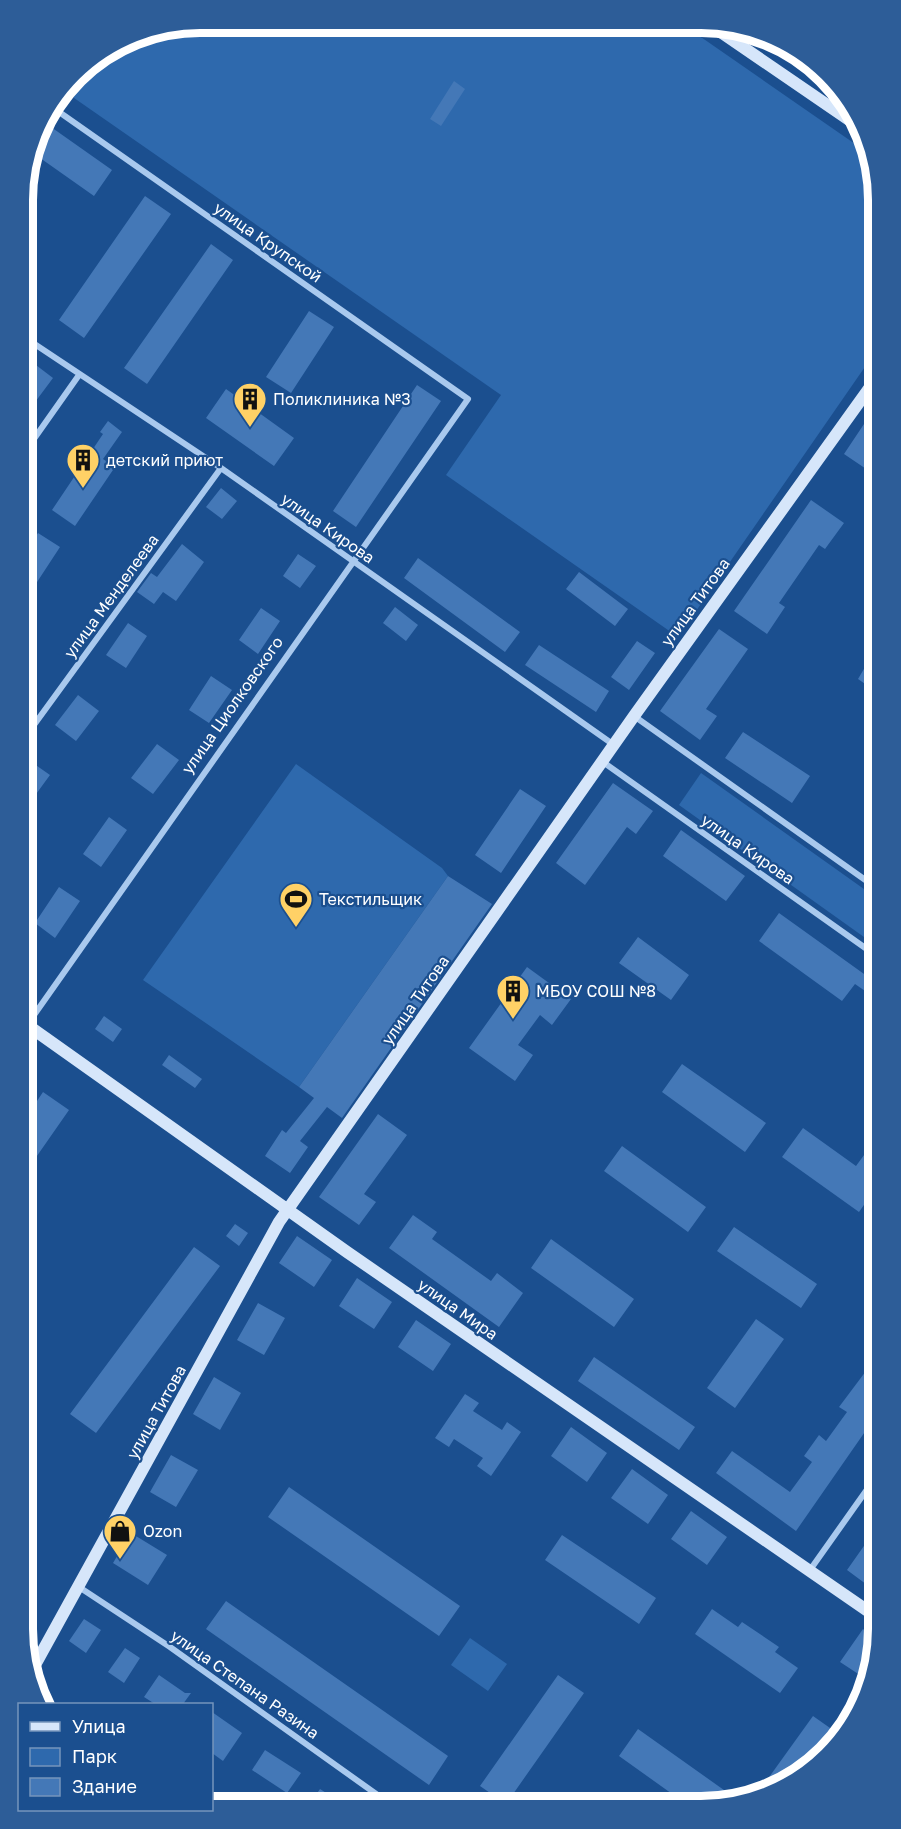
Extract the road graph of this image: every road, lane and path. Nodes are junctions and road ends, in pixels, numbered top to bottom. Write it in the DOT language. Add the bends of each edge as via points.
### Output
graph roads {
  1 [pos="725,35"];
  2 [pos="58,111"];
  3 [pos="846,118"];
  4 [pos="33,343"];
  5 [pos="80,375"];
  6 [pos="868,390"];
  7 [pos="468,399"];
  8 [pos="33,440"];
  9 [pos="221,468"];
  10 [pos="353,563"];
  11 [pos="634,716"];
  12 [pos="33,726"];
  13 [pos="614,745"];
  14 [pos="603,762"];
  15 [pos="868,882"];
  16 [pos="868,950"];
  17 [pos="33,1013"];
  18 [pos="33,1032"];
  19 [pos="288,1209"];
  20 [pos="868,1488"];
  21 [pos="810,1570"];
  22 [pos="79,1586"];
  23 [pos="868,1611"];
  24 [pos="36,1663"];
  25 [pos="379,1796"];
  1 -- 3 [label="street"];
  2 -- 7 [label="street, улица Крупской"];
  4 -- 5 [label="street, улица Кирова"];
  5 -- 8 [label="street"];
  5 -- 9 [label="street, улица Кирова"];
  6 -- 11 [label="street, улица Титова"];
  7 -- 10 [label="street, улица Циолковского"];
  9 -- 10 [label="street, улица Кирова"];
  9 -- 12 [label="street, улица Менделеева"];
  10 -- 13 [label="street, улица Кирова"];
  10 -- 17 [label="street, улица Циолковского"];
  11 -- 13 [label="street, улица Титова"];
  11 -- 15 [label="street"];
  13 -- 14 [label="street, улица Титова"];
  14 -- 16 [label="street, улица Кирова"];
  14 -- 19 [label="street, улица Титова"];
  18 -- 19 [label="street, улица Мира"];
  19 -- 21 [label="street, улица Мира"];
  19 -- 22 [label="street, улица Титова"];
  20 -- 21 [label="street"];
  21 -- 23 [label="street, улица Мира"];
  22 -- 24 [label="street, улица Титова"];
  22 -- 25 [label="street, улица Степана Разина"];
}
